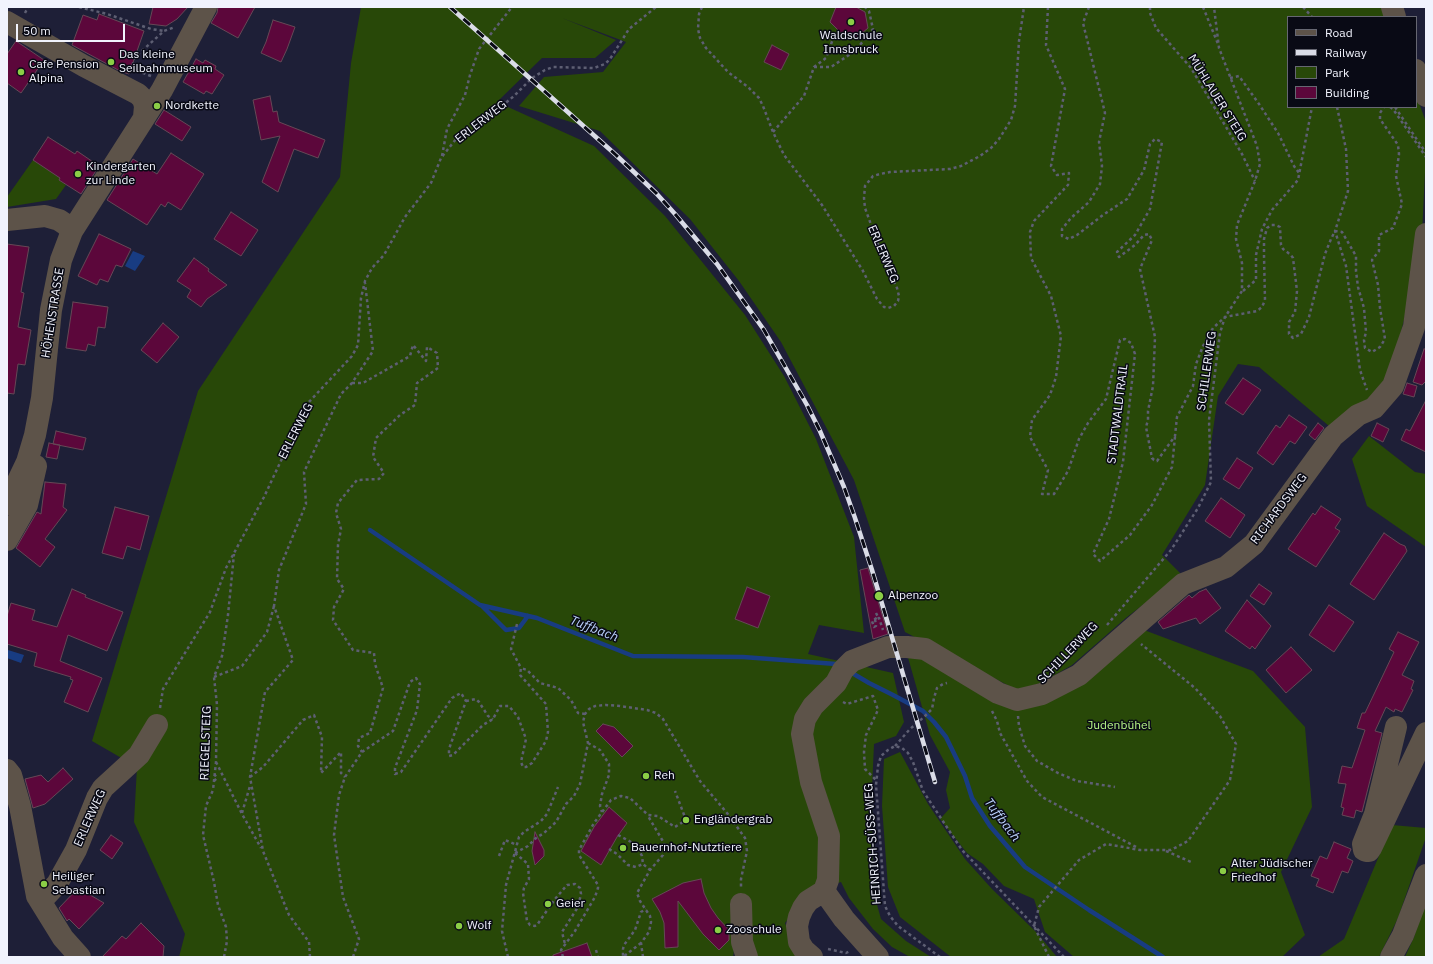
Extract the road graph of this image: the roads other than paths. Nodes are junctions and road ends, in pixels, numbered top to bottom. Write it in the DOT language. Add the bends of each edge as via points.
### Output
graph roads {
  1 [pos="206,7"];
  2 [pos="8,26"];
  3 [pos="1417,73"];
  4 [pos="1426,96"];
  5 [pos="144,117"];
  6 [pos="7,220"];
  7 [pos="72,231"];
  8 [pos="1426,234"];
  9 [pos="35,435"];
  10 [pos="7,504"];
  11 [pos="7,540"];
  12 [pos="157,725"];
  13 [pos="1396,727"];
  14 [pos="1426,734"];
  15 [pos="7,770"];
  16 [pos="1426,875"];
  17 [pos="824,891"];
  18 [pos="37,896"];
  19 [pos="741,904"];
  20 [pos="871,949"];
  21 [pos="818,953"];
  22 [pos="80,957"];
  23 [pos="747,957"];
  24 [pos="1391,957"];
  1 -- 5 [label="street, HÖHENSTRASSE" via="162,90"];
  2 -- 5 [label="street" via="138,94 145,106"];
  3 -- 4 [label="street"];
  5 -- 7 [label="street, HÖHENSTRASSE"];
  6 -- 7 [label="street" via="45,216 59,220"];
  7 -- 9 [label="street, HÖHENSTRASSE" via="61,260 51,310 42,398"];
  8 -- 17 [label="street, RICHARDSWEG" via="1414,327 1393,386 1374,408 1358,415 1333,436 1254,544 1226,567 1183,584 1079,675 1042,694 1002,700 925,649 888,647 852,661 843,670 836,683 813,706 805,719 802,734 811,782 830,836 828,880"];
  9 -- 10 [label="street, HÖHENSTRASSE" via="27,462"];
  9 -- 11 [label="street, HÖHENSTRASSE" via="36,466 27,505"];
  12 -- 18 [label="street, ERLERWEG" via="140,755 103,788 76,850 57,884 43,898"];
  13 -- 14 [label="street" via="1375,814 1363,844 1366,851 1372,848"];
  15 -- 18 [label="street" via="11,775 20,806"];
  16 -- 24 [label="street" via="1403,935"];
  17 -- 20 [label="street" via="844,919"];
  17 -- 21 [label="street" via="808,901 797,926 799,942 804,950"];
  18 -- 22 [label="street" via="63,938"];
  19 -- 23 [label="street" via="742,942"];
}
